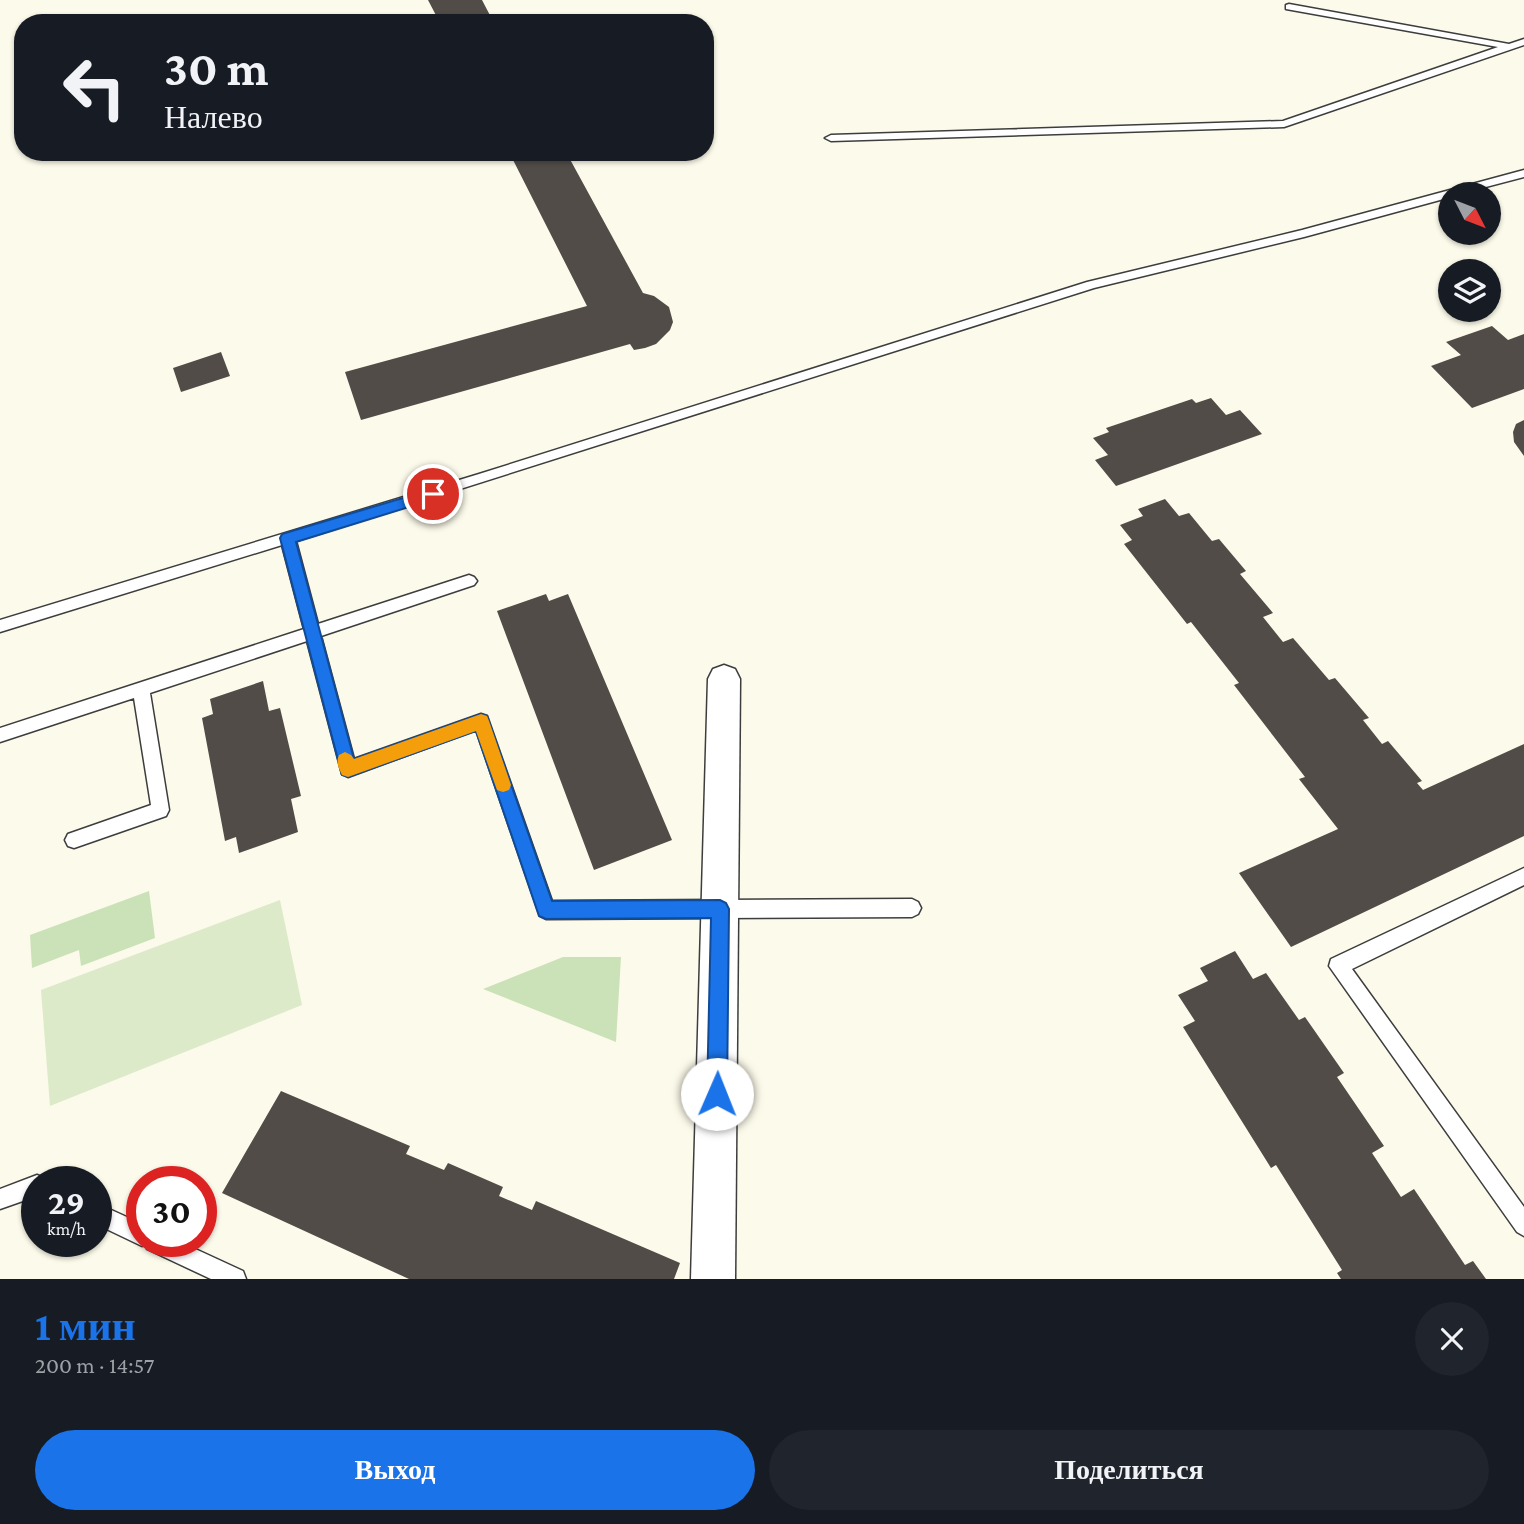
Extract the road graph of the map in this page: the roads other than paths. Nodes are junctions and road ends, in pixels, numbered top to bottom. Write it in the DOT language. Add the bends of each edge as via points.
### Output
graph roads {
  1 [pos="1289,7"];
  2 [pos="1524,42"];
  3 [pos="1510,47"];
  4 [pos="831,138"];
  5 [pos="1524,173"];
  6 [pos="288,538"];
  7 [pos="469,581"];
  8 [pos="0,626"];
  9 [pos="312,632"];
  10 [pos="724,679"];
  11 [pos="141,688"];
  12 [pos="0,735"];
  13 [pos="74,840"];
  14 [pos="1524,876"];
  15 [pos="912,908"];
  16 [pos="720,909"];
  17 [pos="21,1191"];
  18 [pos="0,1199"];
  19 [pos="1524,1225"];
  20 [pos="189,1257"];
  21 [pos="235,1279"];
  22 [pos="713,1279"];
  1 -- 3 [label="lane"];
  2 -- 3 [label="lane"];
  3 -- 4 [label="lane" via="1284,124"];
  5 -- 6 [label="lane" via="1091,285"];
  6 -- 8 [label="lane"];
  6 -- 9 [label="lane"];
  7 -- 9 [label="lane"];
  9 -- 11 [label="lane"];
  9 -- 16 [label="lane" via="348,769 481,721 546,910"];
  10 -- 16 [label="street"];
  11 -- 12 [label="lane"];
  11 -- 13 [label="lane" via="160,810"];
  14 -- 19 [label="lane" via="1338,966"];
  15 -- 16 [label="lane"];
  16 -- 22 [label="street"];
  17 -- 18 [label="lane"];
  20 -- 21 [label="lane"];
}
